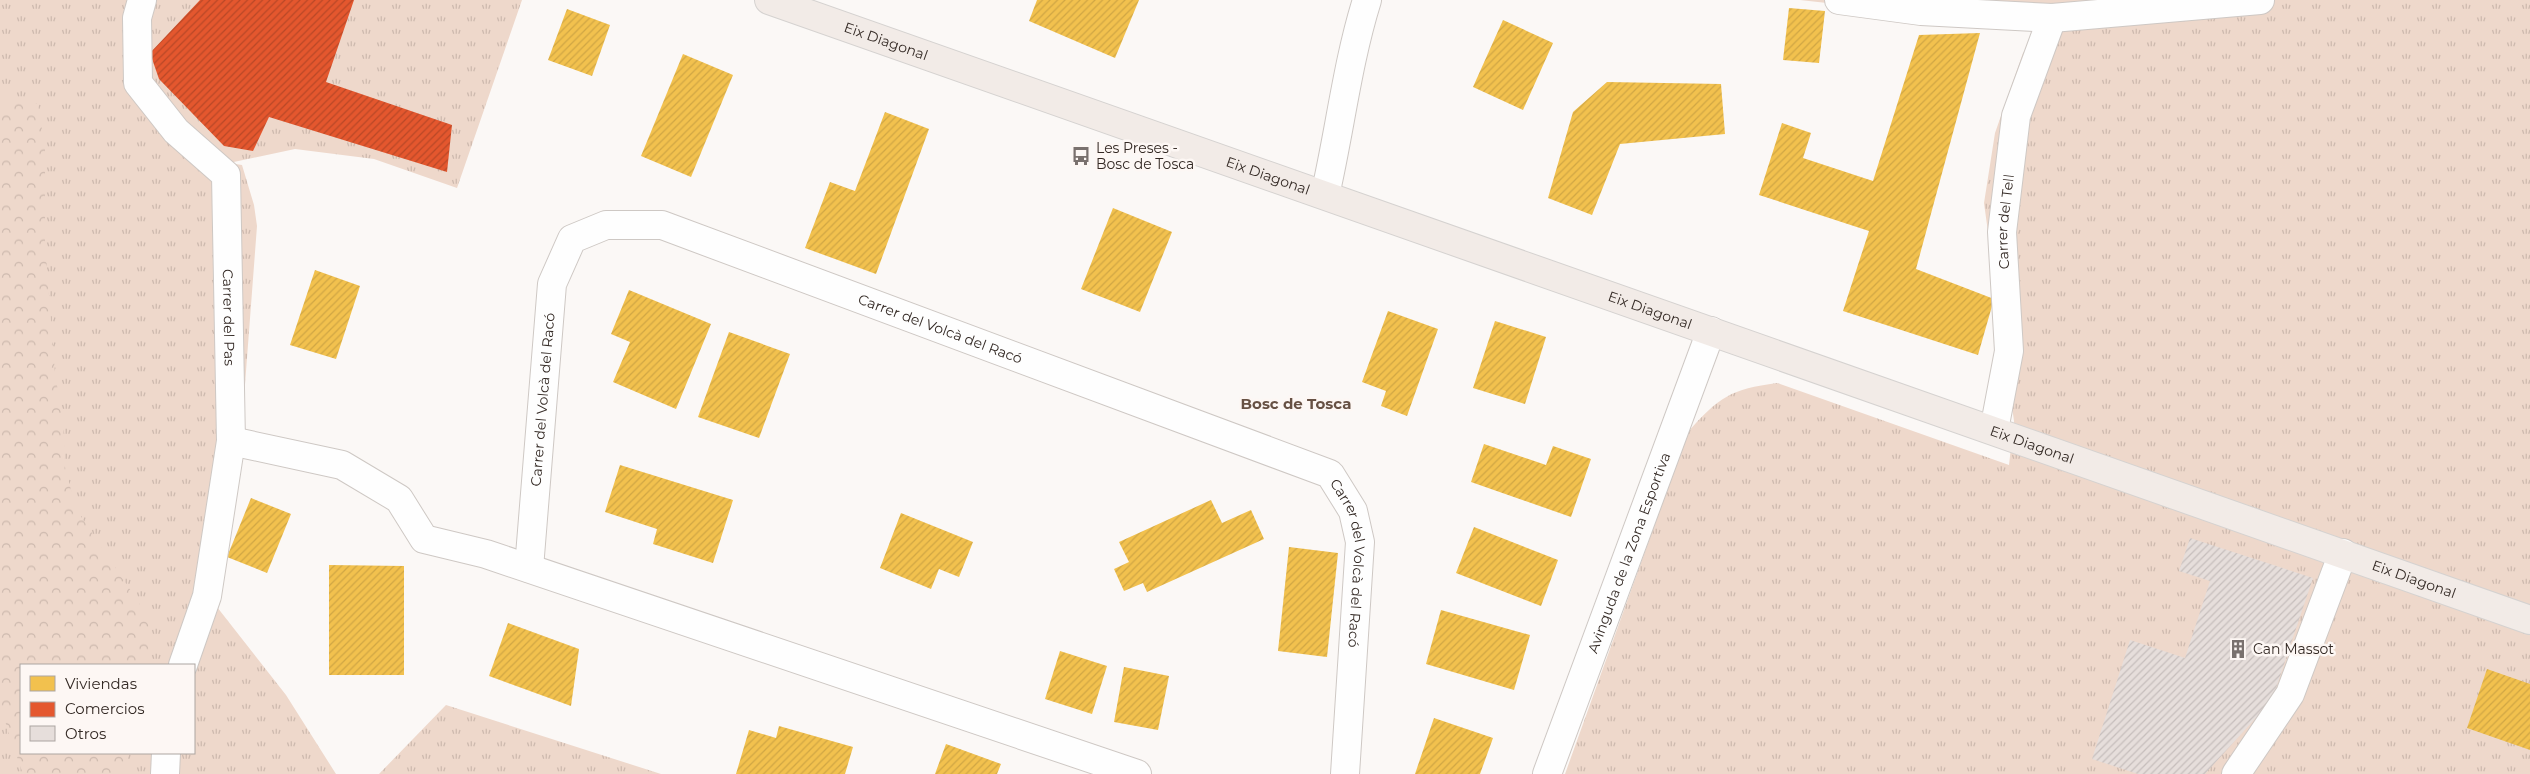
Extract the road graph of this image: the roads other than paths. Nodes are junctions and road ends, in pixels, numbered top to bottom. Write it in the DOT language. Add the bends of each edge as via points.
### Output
graph roads {
  1 [pos="142,0"];
  2 [pos="769,0"];
  3 [pos="1367,0"];
  4 [pos="1839,0"];
  5 [pos="2260,0"];
  6 [pos="2052,18"];
  7 [pos="1325,195"];
  8 [pos="1711,331"];
  9 [pos="1994,430"];
  10 [pos="231,441"];
  11 [pos="2343,553"];
  12 [pos="529,568"];
  13 [pos="2530,620"];
  14 [pos="183,664"];
  15 [pos="166,754"];
  16 [pos="164,774"];
  17 [pos="1137,774"];
  18 [pos="1345,774"];
  19 [pos="1547,774"];
  20 [pos="2236,774"];
  1 -- 10 [label="street, Carrer del Pas" via="136,18 138,83 176,131 226,175"];
  2 -- 7 [label="main road, Eix Diagonal"];
  3 -- 7 [label="street" via="1353,45"];
  4 -- 6 [label="street" via="1922,12"];
  5 -- 6 [label="street"];
  6 -- 9 [label="street, Carrer del Tell" via="2016,116 2002,232 2009,351"];
  7 -- 8 [label="main road, Eix Diagonal"];
  8 -- 9 [label="main road, Eix Diagonal"];
  8 -- 19 [label="street, Avinguda de la Zona Esportiva"];
  9 -- 11 [label="main road, Eix Diagonal"];
  10 -- 12 [label="street" via="342,465 399,499 424,539"];
  10 -- 14 [label="street, Carrer del Pas" via="207,596"];
  11 -- 13 [label="main road, Eix Diagonal"];
  11 -- 20 [label="street" via="2290,694"];
  12 -- 17 [label="street"];
  12 -- 18 [label="street, Carrer del Volcà del Racó" via="552,284 572,238 606,225 662,225 1330,474 1353,512 1360,542"];
  15 -- 16 [label="street"];
}
